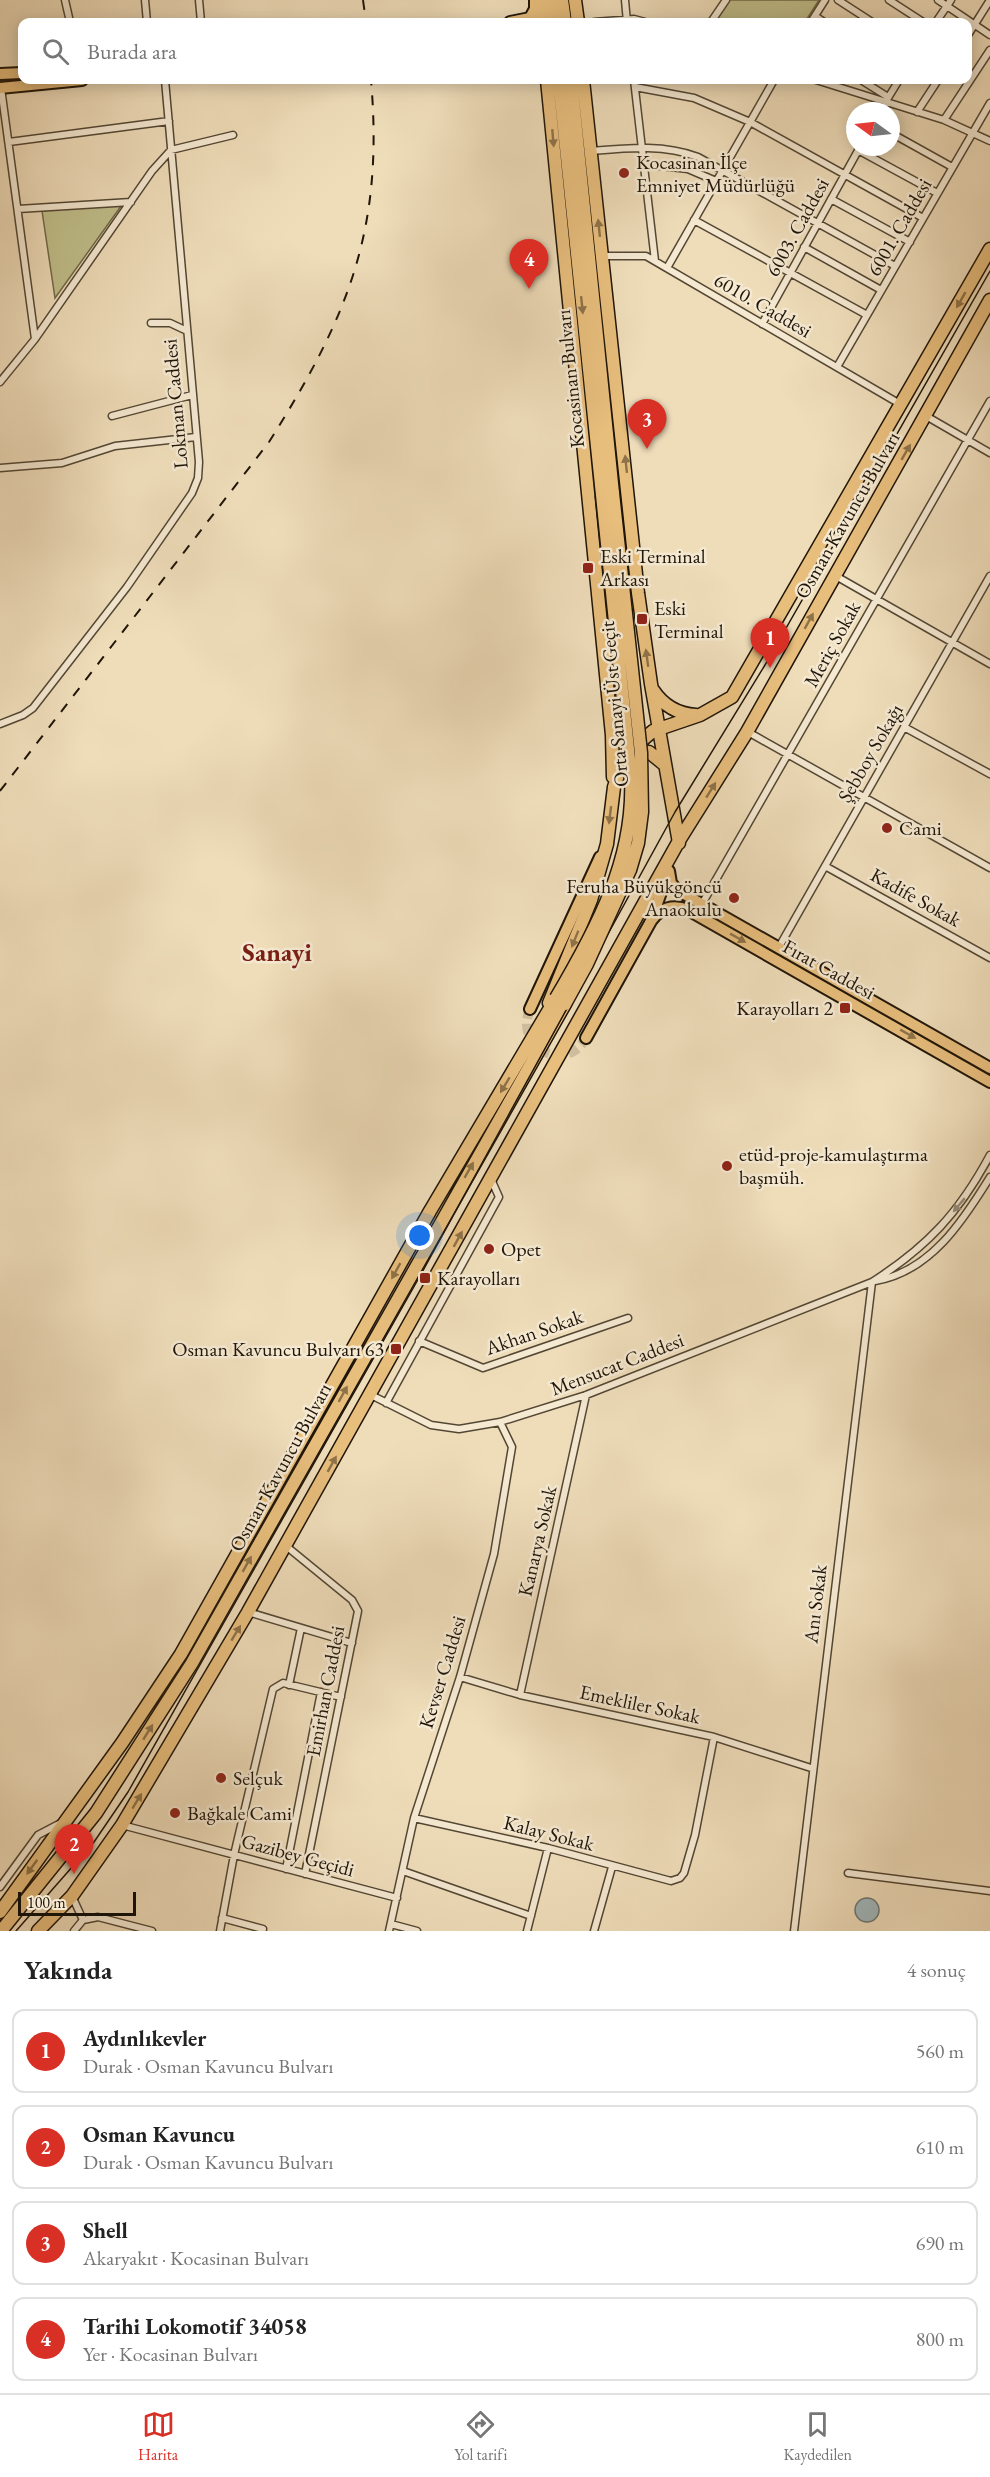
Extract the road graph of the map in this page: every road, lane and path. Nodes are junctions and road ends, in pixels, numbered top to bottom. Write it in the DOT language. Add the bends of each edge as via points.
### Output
graph roads {
  1 [pos="65,0"];
  2 [pos="145,0"];
  3 [pos="199,0"];
  4 [pos="537,0"];
  5 [pos="551,0"];
  6 [pos="562,0"];
  7 [pos="575,0"];
  8 [pos="625,0"];
  9 [pos="726,0"];
  10 [pos="825,0"];
  11 [pos="838,0"];
  12 [pos="889,0"];
  13 [pos="938,0"];
  14 [pos="990,0"];
  15 [pos="949,3"];
  16 [pos="69,18"];
  17 [pos="147,18"];
  18 [pos="201,18"];
  19 [pos="530,18"];
  20 [pos="541,18"];
  21 [pos="553,18"];
  22 [pos="564,18"];
  23 [pos="577,18"];
  24 [pos="627,18"];
  25 [pos="714,18"];
  26 [pos="814,18"];
  27 [pos="866,18"];
  28 [pos="917,18"];
  29 [pos="939,18"];
  30 [pos="967,18"];
  31 [pos="974,24"];
  32 [pos="972,28"];
  33 [pos="990,35"];
  34 [pos="990,50"];
  35 [pos="1,71"];
  36 [pos="18,73"];
  37 [pos="972,77"];
  38 [pos="42,84"];
  39 [pos="165,84"];
  40 [pos="546,84"];
  41 [pos="559,84"];
  42 [pos="571,84"];
  43 [pos="584,84"];
  44 [pos="772,84"];
  45 [pos="831,84"];
  46 [pos="866,84"];
  47 [pos="896,84"];
  48 [pos="936,84"];
  49 [pos="968,84"];
  50 [pos="634,87"];
  51 [pos="1,88"];
  52 [pos="886,99"];
  53 [pos="884,102"];
  54 [pos="990,103"];
  55 [pos="917,112"];
  56 [pos="944,120"];
  57 [pos="169,121"];
  58 [pos="750,122"];
  59 [pos="971,131"];
  60 [pos="233,135"];
  61 [pos="900,139"];
  62 [pos="990,141"];
  63 [pos="9,142"];
  64 [pos="641,147"];
  65 [pos="171,150"];
  66 [pos="591,151"];
  67 [pos="855,156"];
  68 [pos="873,156"];
  69 [pos="643,164"];
  70 [pos="952,167"];
  71 [pos="722,171"];
  72 [pos="845,175"];
  73 [pos="716,181"];
  74 [pos="937,193"];
  75 [pos="831,199"];
  76 [pos="131,202"];
  77 [pos="18,208"];
  78 [pos="923,218"];
  79 [pos="694,220"];
  80 [pos="817,224"];
  81 [pos="910,242"];
  82 [pos="804,247"];
  83 [pos="990,249"];
  84 [pos="602,256"];
  85 [pos="655,261"];
  86 [pos="895,267"];
  87 [pos="667,268"];
  88 [pos="790,273"];
  89 [pos="881,290"];
  90 [pos="990,300"];
  91 [pos="867,315"];
  92 [pos="151,323"];
  93 [pos="762,324"];
  94 [pos="185,330"];
  95 [pos="35,339"];
  96 [pos="612,341"];
  97 [pos="837,367"];
  98 [pos="574,370"];
  99 [pos="0,382"];
  100 [pos="192,394"];
  101 [pos="990,401"];
  102 [pos="901,404"];
  103 [pos="593,415"];
  104 [pos="112,416"];
  105 [pos="926,416"];
  106 [pos="607,417"];
  107 [pos="196,437"];
  108 [pos="967,440"];
  109 [pos="990,453"];
  110 [pos="0,468"];
  111 [pos="607,494"];
  112 [pos="834,576"];
  113 [pos="990,576"];
  114 [pos="877,599"];
  115 [pos="952,642"];
  116 [pos="990,663"];
  117 [pos="651,684"];
  118 [pos="655,705"];
  119 [pos="610,711"];
  120 [pos="700,715"];
  121 [pos="0,724"];
  122 [pos="904,727"];
  123 [pos="659,728"];
  124 [pos="747,732"];
  125 [pos="627,754"];
  126 [pos="788,756"];
  127 [pos="667,771"];
  128 [pos="990,774"];
  129 [pos="614,787"];
  130 [pos="864,797"];
  131 [pos="680,839"];
  132 [pos="607,843"];
  133 [pos="825,866"];
  134 [pos="990,868"];
  135 [pos="669,871"];
  136 [pos="702,904"];
  137 [pos="651,921"];
  138 [pos="779,947"];
  139 [pos="990,958"];
  140 [pos="560,1001"];
  141 [pos="530,1010"];
  142 [pos="536,1034"];
  143 [pos="586,1038"];
  144 [pos="990,1068"];
  145 [pos="990,1082"];
  146 [pos="990,1155"];
  147 [pos="990,1177"];
  148 [pos="491,1179"];
  149 [pos="872,1282"];
  150 [pos="628,1318"];
  151 [pos="419,1341"];
  152 [pos="371,1395"];
  153 [pos="586,1395"];
  154 [pos="386,1402"];
  155 [pos="500,1422"];
  156 [pos="286,1546"];
  157 [pos="248,1612"];
  158 [pos="301,1628"];
  159 [pos="352,1643"];
  160 [pos="460,1677"];
  161 [pos="289,1685"];
  162 [pos="321,1692"];
  163 [pos="520,1695"];
  164 [pos="341,1697"];
  165 [pos="714,1737"];
  166 [pos="812,1768"];
  167 [pos="414,1818"];
  168 [pos="65,1821"];
  169 [pos="122,1826"];
  170 [pos="548,1848"];
  171 [pos="234,1855"];
  172 [pos="612,1867"];
  173 [pos="286,1869"];
  174 [pos="402,1870"];
  175 [pos="848,1873"];
  176 [pos="305,1874"];
  177 [pos="0,1887"];
  178 [pos="990,1891"];
  179 [pos="72,1896"];
  180 [pos="397,1898"];
  181 [pos="0,1912"];
  182 [pos="531,1916"];
  183 [pos="222,1918"];
  184 [pos="83,1920"];
  185 [pos="391,1923"];
  186 [pos="263,1929"];
  187 [pos="1,1931"];
  188 [pos="38,1931"];
  189 [pos="75,1931"];
  190 [pos="152,1931"];
  191 [pos="220,1931"];
  192 [pos="389,1931"];
  193 [pos="417,1931"];
  194 [pos="527,1931"];
  195 [pos="594,1931"];
  196 [pos="794,1931"];
  1 -- 16 [label="street"];
  2 -- 17 [label="street"];
  3 -- 18 [label="street"];
  4 -- 19 [label="main road"];
  4 -- 20 [label="highway"];
  5 -- 21 [label="highway"];
  6 -- 22 [label="highway"];
  7 -- 23 [label="highway"];
  8 -- 24 [label="street"];
  9 -- 25 [label="street"];
  10 -- 26 [label="street"];
  11 -- 27 [label="street"];
  12 -- 28 [label="street"];
  13 -- 15 [label="street"];
  14 -- 31 [label="street"];
  15 -- 29 [label="street"];
  15 -- 30 [label="street"];
  31 -- 32 [label="street"];
  31 -- 33 [label="street"];
  34 -- 37 [label="street"];
  35 -- 36 [label="main road"];
  38 -- 51 [label="main road"];
  39 -- 57 [label="street, Lokman Caddesi"];
  40 -- 98 [label="highway, one-way"];
  41 -- 103 [label="highway, Kocasinan Bulvarı, one-way"];
  42 -- 106 [label="highway, Kocasinan Bulvarı"];
  43 -- 66 [label="highway"];
  44 -- 58 [label="street"];
  45 -- 52 [label="street"];
  46 -- 52 [label="street"];
  47 -- 52 [label="street"];
  48 -- 55 [label="street"];
  49 -- 56 [label="street"];
  50 -- 58 [label="street" via="694,98"];
  50 -- 64 [label="street"];
  51 -- 63 [label="street"];
  52 -- 53 [label="street"];
  52 -- 55 [label="street"];
  54 -- 59 [label="street, 6001. Caddesi"];
  55 -- 56 [label="street"];
  56 -- 59 [label="street"];
  57 -- 63 [label="street"];
  57 -- 65 [label="street, Lokman Caddesi"];
  58 -- 71 [label="street"];
  58 -- 72 [label="street"];
  59 -- 62 [label="street"];
  59 -- 70 [label="street, 6001. Caddesi"];
  60 -- 65 [label="street"];
  61 -- 70 [label="street"];
  63 -- 77 [label="street"];
  64 -- 66 [label="street"];
  64 -- 69 [label="street"];
  64 -- 71 [label="street" via="689,154"];
  65 -- 76 [label="street"];
  65 -- 94 [label="street, Lokman Caddesi"];
  84 -- 66 [label="highway, one-way"];
  67 -- 72 [label="street, 6003. Caddesi"];
  68 -- 74 [label="street"];
  69 -- 73 [label="street" via="688,169"];
  69 -- 85 [label="street"];
  70 -- 74 [label="street, 6001. Caddesi"];
  71 -- 73 [label="street"];
  71 -- 80 [label="street"];
  72 -- 75 [label="street, 6003. Caddesi"];
  72 -- 78 [label="street"];
  73 -- 79 [label="street"];
  74 -- 78 [label="street, 6001. Caddesi"];
  75 -- 80 [label="street, 6003. Caddesi"];
  75 -- 81 [label="street"];
  76 -- 77 [label="street"];
  76 -- 95 [label="street"];
  77 -- 95 [label="street"];
  78 -- 81 [label="street, 6001. Caddesi"];
  79 -- 87 [label="street"];
  79 -- 88 [label="street"];
  80 -- 82 [label="street, 6003. Caddesi"];
  80 -- 86 [label="street"];
  81 -- 86 [label="street, 6001. Caddesi"];
  82 -- 88 [label="street, 6003. Caddesi"];
  82 -- 89 [label="street"];
  83 -- 102 [label="highway, Osman Kavuncu Bulvarı, one-way"];
  84 -- 85 [label="street, 6010. Caddesi" via="646,256"];
  84 -- 96 [label="highway"];
  85 -- 87 [label="street, 6010. Caddesi"];
  86 -- 89 [label="street, 6001. Caddesi"];
  87 -- 93 [label="street, 6010. Caddesi"];
  88 -- 91 [label="street"];
  88 -- 93 [label="street, 6003. Caddesi"];
  89 -- 91 [label="street, 6001. Caddesi"];
  90 -- 105 [label="highway, Osman Kavuncu Bulvarı"];
  91 -- 97 [label="street, 6001. Caddesi"];
  92 -- 94 [label="street" via="170,323"];
  93 -- 97 [label="street, 6010. Caddesi"];
  94 -- 100 [label="street, Lokman Caddesi"];
  95 -- 99 [label="street"];
  96 -- 106 [label="highway"];
  117 -- 96 [label="highway, one-way"];
  97 -- 102 [label="street, 6010. Caddesi"];
  98 -- 103 [label="highway"];
  98 -- 119 [label="highway"];
  100 -- 104 [label="street"];
  100 -- 107 [label="street, Lokman Caddesi"];
  101 -- 108 [label="street, Meriç Sokak"];
  102 -- 120 [label="highway, Osman Kavuncu Bulvarı" via="732,697"];
  103 -- 111 [label="highway, Kocasinan Bulvarı"];
  105 -- 108 [label="street"];
  112 -- 105 [label="highway, Osman Kavuncu Bulvarı, one-way"];
  106 -- 111 [label="highway, Kocasinan Bulvarı"];
  107 -- 110 [label="street" via="115,446 62,463"];
  107 -- 121 [label="street, Lokman Caddesi" via="199,470 192,493 127,587 33,708"];
  108 -- 109 [label="street"];
  108 -- 114 [label="street, Meriç Sokak"];
  111 -- 140 [label="highway, Orta Sanayi Üst Geçit, bridge" via="641,753 642,812 630,870 587,964"];
  112 -- 114 [label="street"];
  124 -- 112 [label="highway, Osman Kavuncu Bulvarı, one-way"];
  113 -- 115 [label="street, Şebboy Sokağı"];
  114 -- 115 [label="street"];
  114 -- 126 [label="street, Meriç Sokak"];
  115 -- 116 [label="street"];
  115 -- 122 [label="street, Şebboy Sokağı"];
  117 -- 118 [label="highway"];
  117 -- 120 [label="highway" via="668,706"];
  118 -- 119 [label="highway" via="649,724 632,732 615,722"];
  118 -- 123 [label="highway"];
  119 -- 129 [label="highway"];
  120 -- 123 [label="highway"];
  122 -- 128 [label="street"];
  122 -- 130 [label="street, Şebboy Sokağı"];
  123 -- 125 [label="highway"];
  123 -- 127 [label="highway"];
  124 -- 126 [label="street"];
  131 -- 124 [label="highway, Osman Kavuncu Bulvarı, one-way"];
  125 -- 127 [label="highway" via="649,752 659,757"];
  125 -- 129 [label="highway"];
  126 -- 130 [label="street"];
  126 -- 136 [label="street, Meriç Sokak"];
  127 -- 131 [label="highway"];
  129 -- 132 [label="highway, one-way"];
  130 -- 133 [label="street, Şebboy Sokağı"];
  130 -- 134 [label="street"];
  131 -- 135 [label="highway"];
  131 -- 148 [label="highway"];
  132 -- 141 [label="main road"];
  132 -- 142 [label="highway, one-way" via="591,900"];
  133 -- 138 [label="street, Şebboy Sokağı"];
  133 -- 139 [label="street, Kadife Sokak"];
  135 -- 136 [label="main road, Fırat Caddesi" via="677,890"];
  135 -- 137 [label="main road"];
  136 -- 138 [label="main road, Fırat Caddesi"];
  137 -- 143 [label="main road"];
  137 -- 145 [label="main road, Fırat Caddesi, one-way" via="665,909 687,910"];
  138 -- 144 [label="main road, Fırat Caddesi"];
  140 -- 142 [label="highway"];
  187 -- 140 [label="highway, Osman Kavuncu Bulvarı, one-way" via="96,1813 192,1663"];
  142 -- 168 [label="highway, Osman Kavuncu Bulvarı, one-way" via="176,1655"];
  146 -- 149 [label="street, Mensucat Caddesi, one-way" via="971,1191 933,1236 909,1258"];
  147 -- 149 [label="street, Mensucat Caddesi" via="938,1248 917,1266 892,1279"];
  148 -- 151 [label="street" via="499,1197"];
  152 -- 148 [label="highway, one-way"];
  149 -- 153 [label="street, Mensucat Caddesi"];
  149 -- 166 [label="street, Anı Sokak"];
  150 -- 151 [label="street, Akhan Sokak" via="483,1368"];
  151 -- 154 [label="street"];
  152 -- 154 [label="street, Mensucat Caddesi"];
  156 -- 152 [label="highway, one-way"];
  153 -- 155 [label="street, Mensucat Caddesi"];
  153 -- 163 [label="street, Kanarya Sokak"];
  154 -- 155 [label="street, Mensucat Caddesi" via="431,1425 459,1429"];
  155 -- 160 [label="street, Kevser Caddesi" via="512,1447 494,1554"];
  156 -- 157 [label="highway"];
  156 -- 159 [label="street, Emirhan Caddesi" via="355,1603 358,1611"];
  157 -- 158 [label="street"];
  169 -- 157 [label="highway, one-way"];
  158 -- 159 [label="street"];
  158 -- 161 [label="street"];
  159 -- 164 [label="street, Emirhan Caddesi"];
  160 -- 163 [label="street, Emekliler Sokak"];
  160 -- 167 [label="street, Kevser Caddesi"];
  161 -- 162 [label="street"];
  161 -- 171 [label="street" via="278,1683 273,1689"];
  162 -- 164 [label="street"];
  162 -- 173 [label="street"];
  163 -- 165 [label="street, Emekliler Sokak"];
  164 -- 176 [label="street, Emirhan Caddesi"];
  165 -- 166 [label="street, Emekliler Sokak"];
  165 -- 172 [label="street" via="695,1835 680,1878 671,1881"];
  166 -- 196 [label="street, Anı Sokak"];
  167 -- 170 [label="street, Kalay Sokak"];
  167 -- 174 [label="street, Kevser Caddesi"];
  168 -- 177 [label="street" via="38,1835"];
  168 -- 181 [label="highway, Osman Kavuncu Bulvarı, one-way"];
  169 -- 171 [label="street, Gazibey Geçidi"];
  169 -- 179 [label="highway"];
  170 -- 172 [label="street, Kalay Sokak"];
  170 -- 182 [label="street"];
  171 -- 173 [label="street, Gazibey Geçidi"];
  171 -- 183 [label="street"];
  172 -- 195 [label="street, Kalay Sokak"];
  173 -- 176 [label="street, Gazibey Geçidi"];
  174 -- 180 [label="street, Kevser Caddesi"];
  174 -- 182 [label="street"];
  175 -- 178 [label="street"];
  176 -- 180 [label="street, Gazibey Geçidi"];
  179 -- 184 [label="street"];
  179 -- 188 [label="highway"];
  180 -- 185 [label="street, Kevser Caddesi"];
  182 -- 194 [label="street"];
  183 -- 186 [label="street"];
  183 -- 191 [label="street"];
  184 -- 189 [label="street"];
  184 -- 190 [label="street" via="98,1917"];
  185 -- 192 [label="street, Kevser Caddesi"];
  185 -- 193 [label="street"];
}
